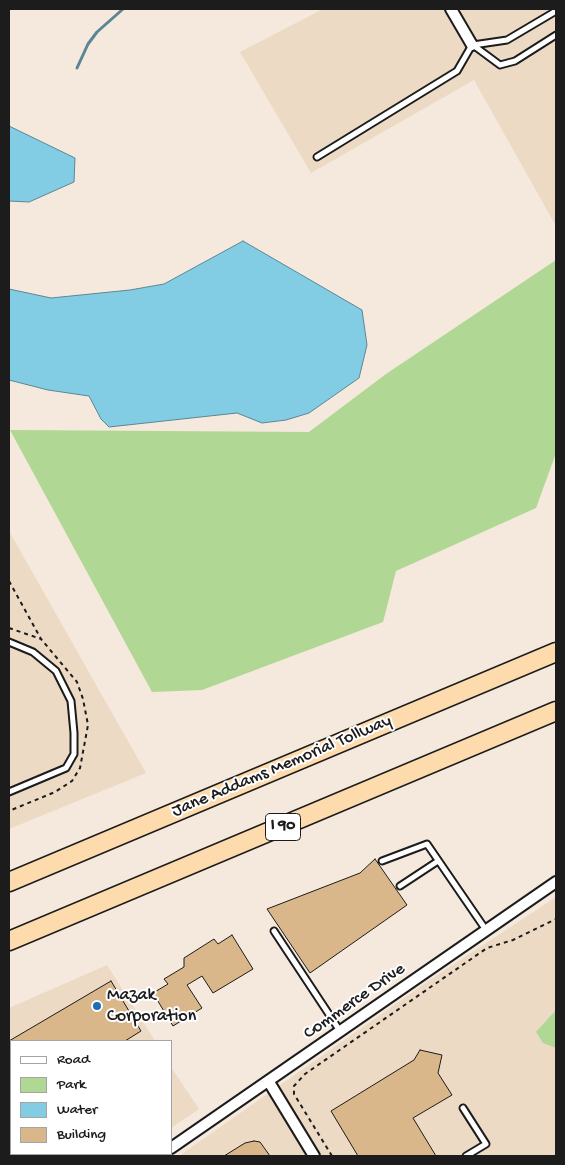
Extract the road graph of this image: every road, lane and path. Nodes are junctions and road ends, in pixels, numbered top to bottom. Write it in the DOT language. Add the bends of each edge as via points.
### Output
graph roads {
  1 [pos="451,9"];
  2 [pos="556,11"];
  3 [pos="556,35"];
  4 [pos="472,45"];
  5 [pos="317,157"];
  6 [pos="9,581"];
  7 [pos="9,628"];
  8 [pos="41,638"];
  9 [pos="9,642"];
  10 [pos="556,644"];
  11 [pos="556,652"];
  12 [pos="459,693"];
  13 [pos="556,711"];
  14 [pos="9,792"];
  15 [pos="9,811"];
  16 [pos="382,861"];
  17 [pos="438,861"];
  18 [pos="9,882"];
  19 [pos="556,882"];
  20 [pos="400,886"];
  21 [pos="556,919"];
  22 [pos="486,930"];
  23 [pos="274,931"];
  24 [pos="9,940"];
  25 [pos="340,1032"];
  26 [pos="268,1082"];
  27 [pos="463,1108"];
  28 [pos="172,1147"];
  29 [pos="314,1156"];
  30 [pos="332,1156"];
  31 [pos="466,1156"];
  1 -- 4 [label="street"];
  2 -- 4 [label="lane" via="507,40"];
  3 -- 4 [label="lane" via="515,61 500,65"];
  4 -- 5 [label="lane" via="457,71"];
  6 -- 8 [label="path"];
  7 -- 8 [label="path"];
  8 -- 15 [label="path" via="77,682 88,725 85,746 80,768 72,781 55,792"];
  9 -- 14 [label="lane" via="33,652 56,671 71,701 74,733 74,754 66,768"];
  10 -- 12 [label="highway"];
  11 -- 12 [label="highway, Jane Addams Memorial Tollway"];
  12 -- 18 [label="highway, Jane Addams Memorial Tollway"];
  13 -- 24 [label="highway, I 90"];
  16 -- 17 [label="lane" via="427,844"];
  17 -- 20 [label="lane"];
  17 -- 22 [label="lane"];
  19 -- 22 [label="street, Commerce Drive"];
  21 -- 30 [label="path" via="513,940 487,948 305,1074 294,1086 294,1094"];
  22 -- 25 [label="street, Commerce Drive"];
  23 -- 25 [label="lane"];
  25 -- 26 [label="street, Commerce Drive"];
  26 -- 28 [label="street, Commerce Drive"];
  26 -- 29 [label="street"];
  27 -- 31 [label="lane" via="486,1144"];
}
